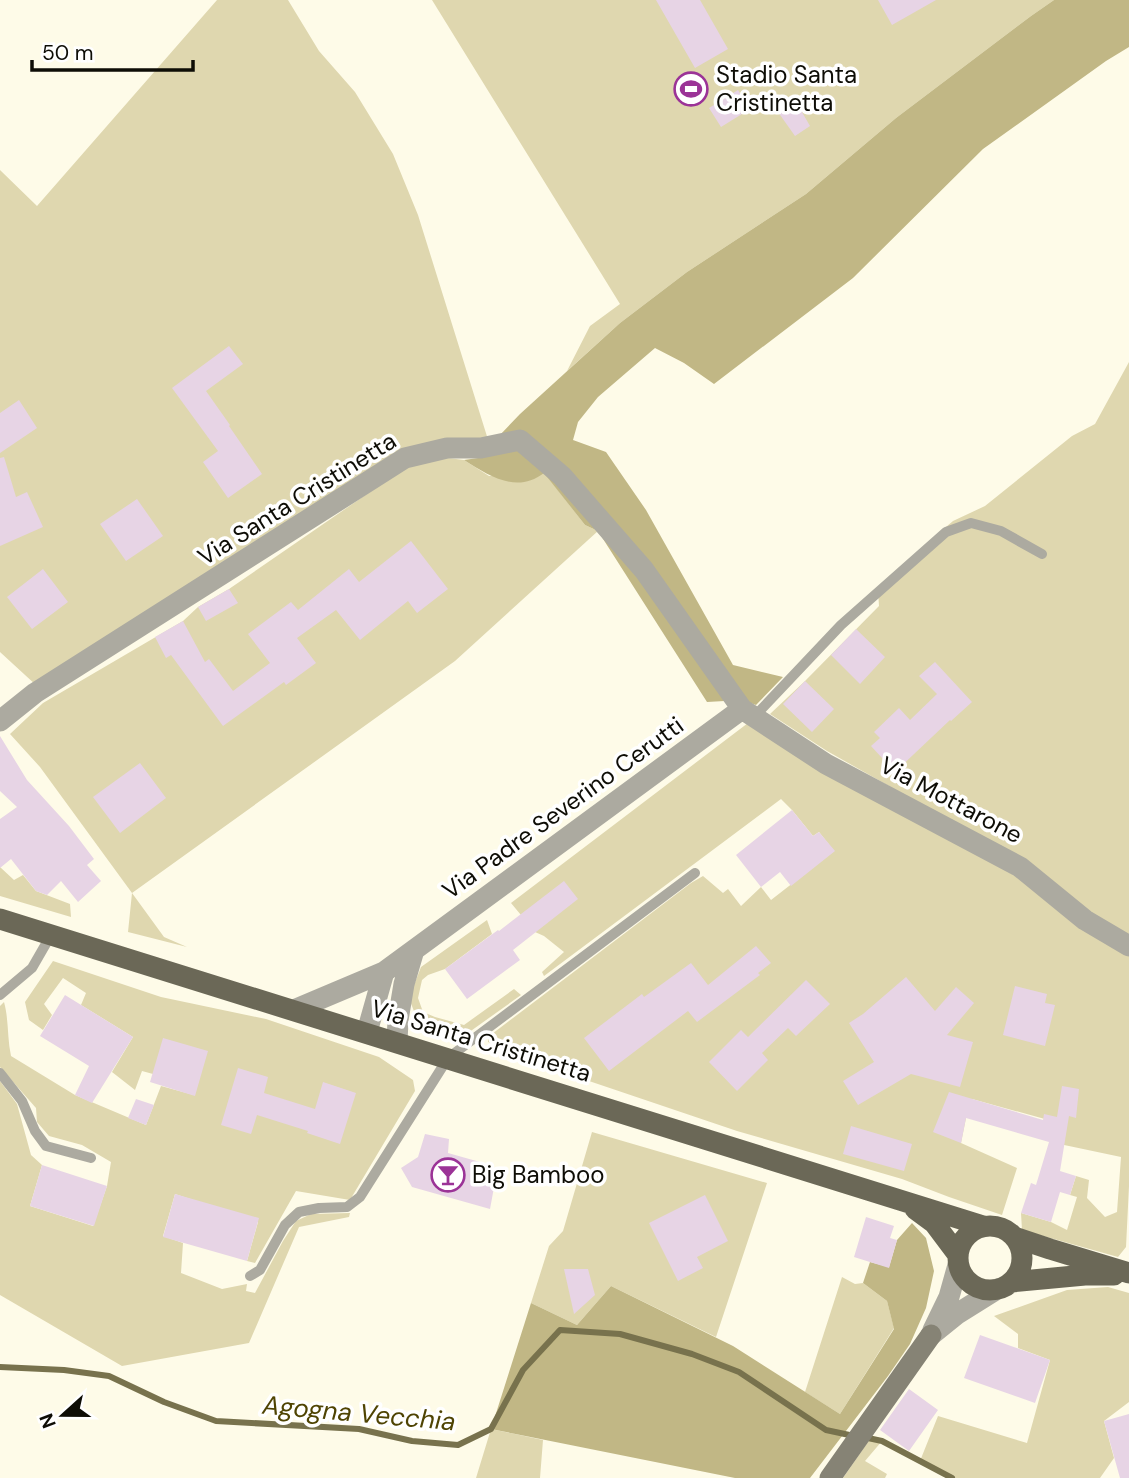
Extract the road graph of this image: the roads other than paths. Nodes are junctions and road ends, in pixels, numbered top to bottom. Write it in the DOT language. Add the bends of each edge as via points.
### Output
graph roads {
  1 [pos="1042,554"];
  2 [pos="748,713"];
  3 [pos="0,720"];
  4 [pos="695,873"];
  5 [pos="0,919"];
  6 [pos="51,935"];
  7 [pos="1129,946"];
  8 [pos="414,950"];
  9 [pos="384,972"];
  10 [pos="0,995"];
  11 [pos="294,1010"];
  12 [pos="367,1032"];
  13 [pos="397,1042"];
  14 [pos="448,1058"];
  15 [pos="0,1073"];
  16 [pos="91,1158"];
  17 [pos="905,1201"];
  18 [pos="982,1226"];
  19 [pos="1014,1237"];
  20 [pos="958,1260"];
  21 [pos="1129,1274"];
  22 [pos="250,1276"];
  23 [pos="1004,1286"];
  24 [pos="931,1335"];
  25 [pos="830,1478"];
  1 -- 2 [label="lane" via="1001,531 971,523 946,532"];
  2 -- 3 [label="street, Via Santa Cristinetta" via="644,570 562,476 520,440 405,458"];
  2 -- 7 [label="street, Via Mottarone" via="826,764 1020,867 1085,920"];
  2 -- 8 [label="street, Via Padre Severino Cerutti"];
  4 -- 14 [label="lane"];
  5 -- 6 [label="main road, Via Santa Cristinetta"];
  6 -- 10 [label="lane" via="32,968"];
  6 -- 11 [label="main road, Via Santa Cristinetta"];
  8 -- 9 [label="street, Via Padre Severino Cerutti"];
  8 -- 13 [label="street" via="404,984"];
  9 -- 11 [label="street, Via Padre Severino Cerutti"];
  9 -- 12 [label="street"];
  11 -- 12 [label="main road, Via Santa Cristinetta"];
  12 -- 13 [label="main road, Via Santa Cristinetta"];
  13 -- 14 [label="main road, Via Santa Cristinetta"];
  14 -- 17 [label="main road, Via Santa Cristinetta"];
  14 -- 22 [label="lane" via="360,1197 347,1207 299,1212 285,1225 260,1270"];
  15 -- 16 [label="lane" via="22,1101 46,1146"];
  17 -- 18 [label="main road, Via Santa Cristinetta"];
  17 -- 20 [label="main road, Via Santa Cristinetta" via="934,1223"];
  18 -- 19 [label="main road, Via Santa Cristinetta" via="1003,1228"];
  18 -- 20 [label="main road" via="965,1237"];
  19 -- 21 [label="main road, Via Santa Cristinetta"];
  19 -- 23 [label="main road" via="1020,1246 1020,1270"];
  20 -- 23 [label="main road, Via Santa Cristinetta" via="965,1279 973,1285 982,1289"];
  20 -- 24 [label="street" via="949,1297"];
  21 -- 23 [label="main road, Via Santa Cristinetta"];
  23 -- 24 [label="street"];
  24 -- 25 [label="street"];
}
